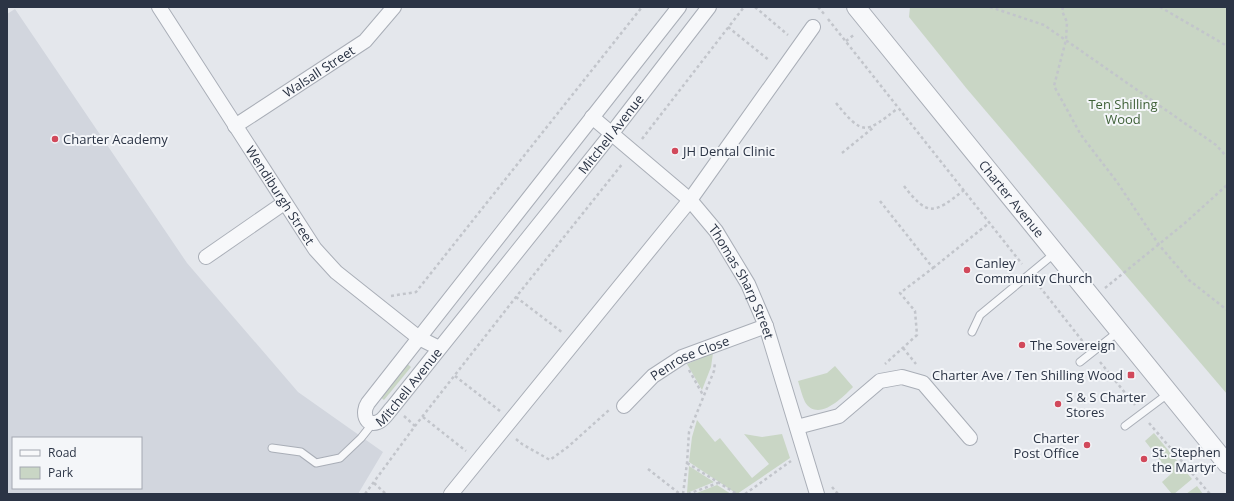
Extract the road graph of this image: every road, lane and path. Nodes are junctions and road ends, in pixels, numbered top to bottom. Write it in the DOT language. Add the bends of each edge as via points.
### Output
graph roads {
  1 [pos="159,7"];
  2 [pos="394,7"];
  3 [pos="642,7"];
  4 [pos="679,7"];
  5 [pos="709,7"];
  6 [pos="744,7"];
  7 [pos="755,7"];
  8 [pos="818,7"];
  9 [pos="856,7"];
  10 [pos="990,7"];
  11 [pos="1063,7"];
  12 [pos="1160,7"];
  13 [pos="728,27"];
  14 [pos="813,27"];
  15 [pos="1066,40"];
  16 [pos="801,44"];
  17 [pos="1227,46"];
  18 [pos="782,70"];
  19 [pos="836,103"];
  20 [pos="898,108"];
  21 [pos="592,117"];
  22 [pos="878,124"];
  23 [pos="235,126"];
  24 [pos="612,133"];
  25 [pos="633,150"];
  26 [pos="842,153"];
  27 [pos="1227,157"];
  28 [pos="1227,185"];
  29 [pos="904,186"];
  30 [pos="964,190"];
  31 [pos="690,200"];
  32 [pos="880,201"];
  33 [pos="284,203"];
  34 [pos="989,223"];
  35 [pos="1159,244"];
  36 [pos="1055,253"];
  37 [pos="206,257"];
  38 [pos="933,268"];
  39 [pos="1030,274"];
  40 [pos="516,297"];
  41 [pos="1092,298"];
  42 [pos="372,300"];
  43 [pos="1227,310"];
  44 [pos="766,326"];
  45 [pos="1119,330"];
  46 [pos="972,332"];
  47 [pos="419,338"];
  48 [pos="575,342"];
  49 [pos="717,343"];
  50 [pos="439,348"];
  51 [pos="1092,352"];
  52 [pos="682,357"];
  53 [pos="1080,362"];
  54 [pos="455,376"];
  55 [pos="880,381"];
  56 [pos="1169,393"];
  57 [pos="703,395"];
  58 [pos="624,406"];
  59 [pos="1142,414"];
  60 [pos="423,417"];
  61 [pos="374,423"];
  62 [pos="508,425"];
  63 [pos="1125,426"];
  64 [pos="797,427"];
  65 [pos="970,438"];
  66 [pos="272,448"];
  67 [pos="804,451"];
  68 [pos="479,461"];
  69 [pos="687,463"];
  70 [pos="1227,464"];
  71 [pos="648,469"];
  72 [pos="718,482"];
  73 [pos="374,483"];
  74 [pos="365,494"];
  75 [pos="386,494"];
  76 [pos="451,494"];
  77 [pos="680,494"];
  78 [pos="683,494"];
  79 [pos="688,494"];
  80 [pos="736,494"];
  81 [pos="745,494"];
  82 [pos="817,494"];
  83 [pos="1210,494"];
  1 -- 23 [label="street, Wendiburgh Street"];
  2 -- 23 [label="street, Walsall Street" via="365,41"];
  3 -- 42 [label="path" via="416,292"];
  4 -- 21 [label="street, Mitchell Avenue"];
  5 -- 24 [label="street, Mitchell Avenue"];
  6 -- 13 [label="path"];
  7 -- 16 [label="path"];
  8 -- 20 [label="path"];
  9 -- 36 [label="street, Charter Avenue"];
  10 -- 15 [label="path" via="1044,25"];
  11 -- 15 [label="path" via="1067,22"];
  12 -- 17 [label="path"];
  13 -- 18 [label="path"];
  13 -- 25 [label="path"];
  14 -- 16 [label="street"];
  15 -- 27 [label="path" via="1216,145"];
  15 -- 35 [label="path" via="1054,86 1081,135"];
  16 -- 18 [label="street"];
  18 -- 31 [label="street"];
  19 -- 22 [label="path" via="856,125 864,128"];
  20 -- 22 [label="path"];
  20 -- 30 [label="path"];
  21 -- 24 [label="street, Thomas Sharp Street"];
  21 -- 47 [label="street, Mitchell Avenue"];
  22 -- 26 [label="path"];
  23 -- 33 [label="street, Wendiburgh Street"];
  24 -- 25 [label="street, Thomas Sharp Street"];
  24 -- 50 [label="street, Mitchell Avenue"];
  25 -- 31 [label="street, Thomas Sharp Street"];
  25 -- 40 [label="path"];
  28 -- 35 [label="path"];
  29 -- 30 [label="path" via="917,203 934,210"];
  30 -- 34 [label="path"];
  31 -- 44 [label="street, Thomas Sharp Street" via="716,231 748,284"];
  31 -- 48 [label="street"];
  32 -- 38 [label="path"];
  33 -- 37 [label="street"];
  33 -- 42 [label="street, Wendiburgh Street" via="315,250 336,272"];
  34 -- 38 [label="path"];
  34 -- 39 [label="path"];
  35 -- 41 [label="path"];
  35 -- 43 [label="path" via="1189,280"];
  36 -- 39 [label="lane"];
  36 -- 41 [label="street, Charter Avenue"];
  38 -- 55 [label="path" via="900,293 915,311 917,335 876,372"];
  39 -- 46 [label="lane" via="980,315"];
  39 -- 51 [label="path"];
  40 -- 48 [label="path"];
  40 -- 54 [label="path"];
  41 -- 45 [label="street, Charter Avenue"];
  42 -- 47 [label="street, Wendiburgh Street"];
  44 -- 49 [label="street, Penrose Close"];
  44 -- 64 [label="street, Thomas Sharp Street"];
  45 -- 51 [label="lane"];
  45 -- 56 [label="street, Charter Avenue"];
  47 -- 50 [label="street, Wendiburgh Street"];
  47 -- 61 [label="street, Mitchell Avenue" via="365,407 364,415"];
  48 -- 62 [label="street"];
  49 -- 52 [label="street, Penrose Close"];
  49 -- 57 [label="path" via="714,371"];
  50 -- 61 [label="street, Mitchell Avenue" via="385,416"];
  51 -- 53 [label="lane"];
  51 -- 59 [label="path"];
  52 -- 57 [label="path"];
  52 -- 58 [label="street, Penrose Close" via="653,376"];
  54 -- 60 [label="path"];
  54 -- 62 [label="path"];
  55 -- 64 [label="street" via="839,416"];
  55 -- 65 [label="street" via="902,377 923,383"];
  56 -- 59 [label="lane"];
  56 -- 70 [label="street, Charter Avenue"];
  57 -- 69 [label="path" via="689,432"];
  58 -- 62 [label="path" via="614,405 550,460 522,444"];
  59 -- 63 [label="lane"];
  59 -- 83 [label="path"];
  60 -- 68 [label="path"];
  60 -- 73 [label="path"];
  61 -- 66 [label="lane" via="340,458 316,463 301,452"];
  62 -- 68 [label="street"];
  64 -- 67 [label="street, Thomas Sharp Street"];
  67 -- 81 [label="path"];
  67 -- 82 [label="street, Thomas Sharp Street"];
  68 -- 76 [label="street"];
  69 -- 72 [label="path"];
  69 -- 78 [label="path"];
  71 -- 77 [label="path"];
  72 -- 79 [label="path"];
  72 -- 80 [label="path"];
  73 -- 74 [label="path"];
  73 -- 75 [label="path"];
}
